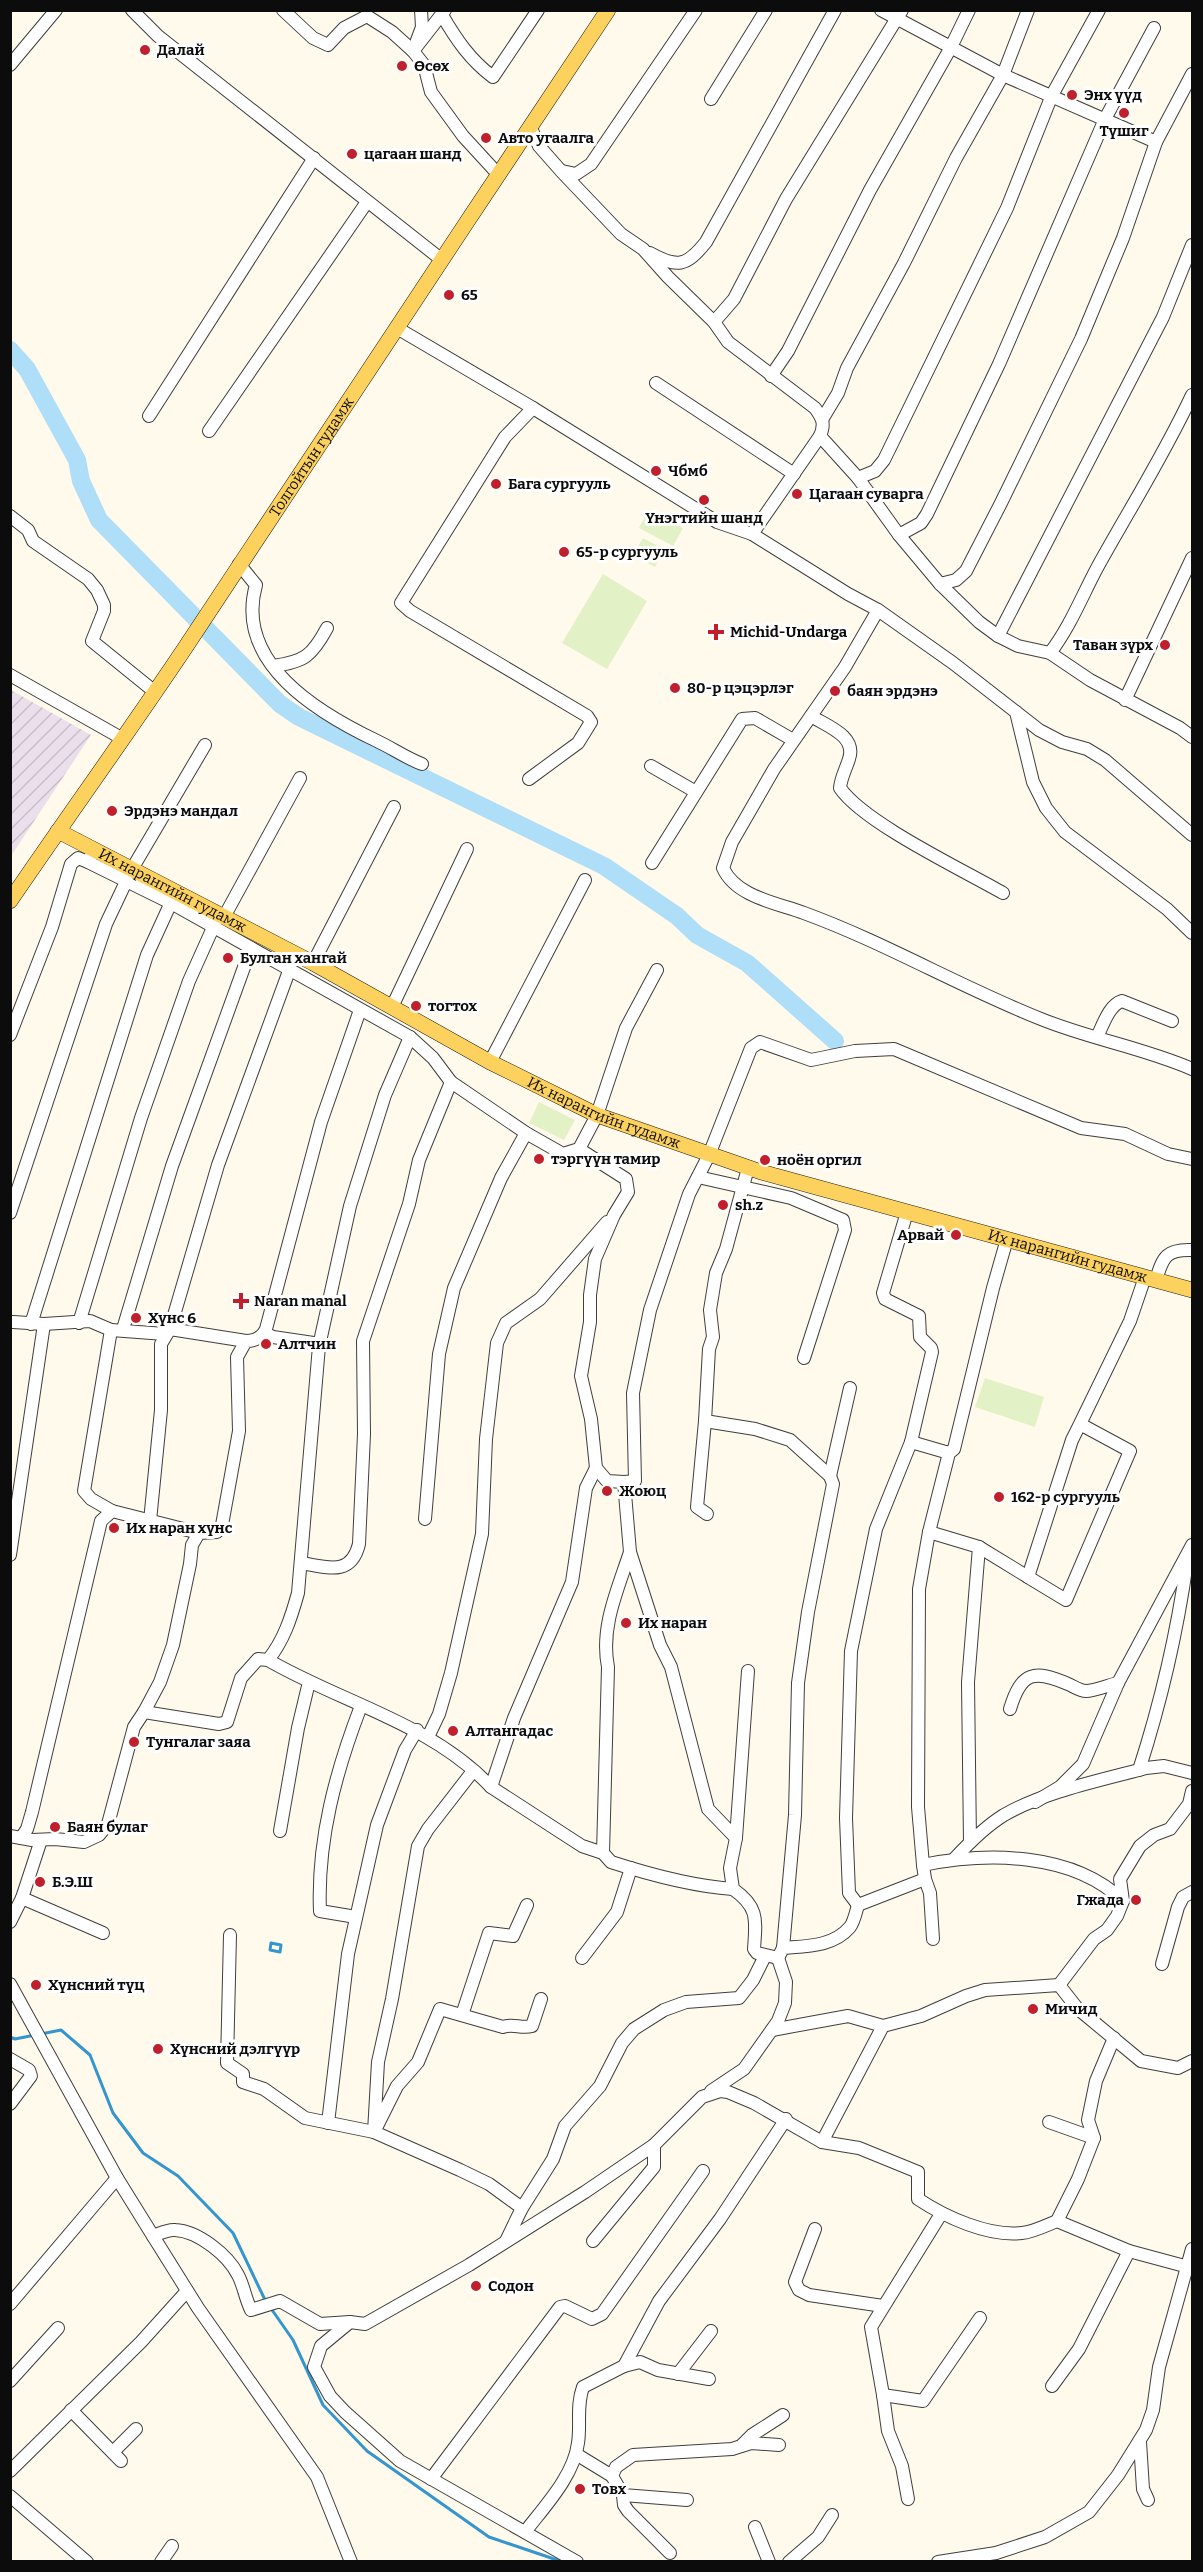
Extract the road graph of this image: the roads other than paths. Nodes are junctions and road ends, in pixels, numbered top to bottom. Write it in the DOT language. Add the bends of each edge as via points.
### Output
graph roads {
  1 [pos="56,10"];
  2 [pos="132,10"];
  3 [pos="283,10"];
  4 [pos="421,10"];
  5 [pos="538,10"];
  6 [pos="608,10"];
  7 [pos="696,10"];
  8 [pos="766,10"];
  9 [pos="835,10"];
  10 [pos="881,10"];
  11 [pos="969,10"];
  12 [pos="1028,10"];
  13 [pos="1099,10"];
  14 [pos="365,13"];
  15 [pos="443,13"];
  16 [pos="899,15"];
  17 [pos="1154,28"];
  18 [pos="950,49"];
  19 [pos="413,51"];
  20 [pos="10,65"];
  21 [pos="1192,74"];
  22 [pos="1003,75"];
  23 [pos="1052,94"];
  24 [pos="711,99"];
  25 [pos="1105,119"];
  26 [pos="530,126"];
  27 [pos="1156,142"];
  28 [pos="314,158"];
  29 [pos="561,171"];
  30 [pos="497,173"];
  31 [pos="367,202"];
  32 [pos="1192,245"];
  33 [pos="643,249"];
  34 [pos="442,260"];
  35 [pos="714,322"];
  36 [pos="397,328"];
  37 [pos="771,376"];
  38 [pos="656,383"];
  39 [pos="1192,395"];
  40 [pos="533,408"];
  41 [pos="149,416"];
  42 [pos="822,417"];
  43 [pos="209,431"];
  44 [pos="820,436"];
  45 [pos="794,474"];
  46 [pos="858,478"];
  47 [pos="10,516"];
  48 [pos="752,534"];
  49 [pos="899,536"];
  50 [pos="1192,558"];
  51 [pos="235,570"];
  52 [pos="940,584"];
  53 [pos="878,609"];
  54 [pos="327,628"];
  55 [pos="999,636"];
  56 [pos="1050,653"];
  57 [pos="273,666"];
  58 [pos="10,675"];
  59 [pos="155,692"];
  60 [pos="1125,700"];
  61 [pos="1016,712"];
  62 [pos="811,716"];
  63 [pos="1192,737"];
  64 [pos="123,739"];
  65 [pos="794,740"];
  66 [pos="205,745"];
  67 [pos="422,764"];
  68 [pos="651,766"];
  69 [pos="300,778"];
  70 [pos="529,779"];
  71 [pos="696,792"];
  72 [pos="394,807"];
  73 [pos="58,831"];
  74 [pos="1192,836"];
  75 [pos="467,849"];
  76 [pos="91,856"];
  77 [pos="652,863"];
  78 [pos="129,876"];
  79 [pos="585,879"];
  80 [pos="1003,892"];
  81 [pos="173,897"];
  82 [pos="10,901"];
  83 [pos="219,920"];
  84 [pos="1192,933"];
  85 [pos="250,948"];
  86 [pos="313,963"];
  87 [pos="657,970"];
  88 [pos="289,971"];
  89 [pos="392,1007"];
  90 [pos="360,1010"];
  91 [pos="1172,1022"];
  92 [pos="10,1035"];
  93 [pos="410,1037"];
  94 [pos="1097,1037"];
  95 [pos="490,1062"];
  96 [pos="1192,1069"];
  97 [pos="451,1082"];
  98 [pos="597,1115"];
  99 [pos="526,1133"];
  100 [pos="579,1149"];
  101 [pos="709,1155"];
  102 [pos="1192,1159"];
  103 [pos="748,1168"];
  104 [pos="698,1177"];
  105 [pos="796,1181"];
  106 [pos="744,1186"];
  107 [pos="791,1198"];
  108 [pos="907,1212"];
  109 [pos="10,1213"];
  110 [pos="614,1215"];
  111 [pos="1007,1239"];
  112 [pos="1192,1250"];
  113 [pos="1150,1278"];
  114 [pos="1192,1290"];
  115 [pos="13,1322"];
  116 [pos="79,1323"];
  117 [pos="37,1324"];
  118 [pos="117,1329"];
  119 [pos="170,1329"];
  120 [pos="264,1333"];
  121 [pos="246,1341"];
  122 [pos="320,1344"];
  123 [pos="804,1358"];
  124 [pos="850,1388"];
  125 [pos="705,1421"];
  126 [pos="1080,1424"];
  127 [pos="911,1442"];
  128 [pos="949,1454"];
  129 [pos="596,1468"];
  130 [pos="830,1476"];
  131 [pos="624,1482"];
  132 [pos="112,1511"];
  133 [pos="707,1514"];
  134 [pos="425,1520"];
  135 [pos="150,1521"];
  136 [pos="929,1532"];
  137 [pos="199,1533"];
  138 [pos="979,1547"];
  139 [pos="1191,1549"];
  140 [pos="630,1552"];
  141 [pos="10,1554"];
  142 [pos="302,1563"];
  143 [pos="1028,1577"];
  144 [pos="268,1660"];
  145 [pos="748,1671"];
  146 [pos="309,1682"];
  147 [pos="1118,1683"];
  148 [pos="361,1706"];
  149 [pos="1010,1709"];
  150 [pos="144,1712"];
  151 [pos="422,1734"];
  152 [pos="1139,1770"];
  153 [pos="473,1771"];
  154 [pos="1192,1773"];
  155 [pos="491,1787"];
  156 [pos="1192,1791"];
  157 [pos="1035,1802"];
  158 [pos="280,1831"];
  159 [pos="16,1837"];
  160 [pos="736,1838"];
  161 [pos="41,1840"];
  162 [pos="970,1842"];
  163 [pos="603,1853"];
  164 [pos="955,1858"];
  165 [pos="922,1865"];
  166 [pos="631,1868"];
  167 [pos="925,1879"];
  168 [pos="733,1889"];
  169 [pos="1192,1892"];
  170 [pos="22,1898"];
  171 [pos="1122,1901"];
  172 [pos="527,1905"];
  173 [pos="858,1905"];
  174 [pos="356,1917"];
  175 [pos="10,1922"];
  176 [pos="103,1933"];
  177 [pos="230,1935"];
  178 [pos="933,1939"];
  179 [pos="776,1954"];
  180 [pos="582,1958"];
  181 [pos="1162,1964"];
  182 [pos="10,1984"];
  183 [pos="1059,1985"];
  184 [pos="541,1999"];
  185 [pos="462,2015"];
  186 [pos="883,2026"];
  187 [pos="772,2030"];
  188 [pos="1114,2038"];
  189 [pos="10,2059"];
  190 [pos="1192,2061"];
  191 [pos="702,2097"];
  192 [pos="10,2104"];
  193 [pos="786,2119"];
  194 [pos="1049,2122"];
  195 [pos="328,2123"];
  196 [pos="374,2132"];
  197 [pos="1094,2138"];
  198 [pos="822,2142"];
  199 [pos="654,2145"];
  200 [pos="703,2171"];
  201 [pos="117,2178"];
  202 [pos="522,2208"];
  203 [pos="941,2214"];
  204 [pos="1057,2221"];
  205 [pos="815,2229"];
  206 [pos="153,2236"];
  207 [pos="593,2241"];
  208 [pos="506,2242"];
  209 [pos="1192,2249"];
  210 [pos="1130,2251"];
  211 [pos="1190,2267"];
  212 [pos="187,2291"];
  213 [pos="10,2304"];
  214 [pos="883,2306"];
  215 [pos="980,2318"];
  216 [pos="350,2322"];
  217 [pos="58,2328"];
  218 [pos="711,2331"];
  219 [pos="624,2366"];
  220 [pos="678,2374"];
  221 [pos="709,2379"];
  222 [pos="10,2381"];
  223 [pos="1052,2386"];
  224 [pos="883,2395"];
  225 [pos="71,2410"];
  226 [pos="783,2415"];
  227 [pos="136,2429"];
  228 [pos="1140,2442"];
  229 [pos="779,2445"];
  230 [pos="740,2446"];
  231 [pos="576,2454"];
  232 [pos="10,2471"];
  233 [pos="612,2476"];
  234 [pos="431,2479"];
  235 [pos="623,2495"];
  236 [pos="10,2496"];
  237 [pos="908,2499"];
  238 [pos="687,2500"];
  239 [pos="1148,2500"];
  240 [pos="832,2515"];
  241 [pos="755,2528"];
  242 [pos="525,2532"];
  243 [pos="172,2546"];
  244 [pos="670,2553"];
  245 [pos="87,2562"];
  246 [pos="161,2562"];
  247 [pos="351,2562"];
  248 [pos="577,2562"];
  249 [pos="769,2562"];
  250 [pos="789,2562"];
  251 [pos="938,2562"];
  1 -- 20 [label="street"];
  2 -- 28 [label="street" via="158,36"];
  3 -- 14 [label="street" via="314,38 328,45"];
  4 -- 19 [label="street" via="422,27"];
  5 -- 15 [label="street" via="493,77 459,43"];
  6 -- 26 [label="main road, Толгойтын гудамж"];
  7 -- 29 [label="street" via="591,164 576,174"];
  8 -- 24 [label="street"];
  9 -- 33 [label="street" via="701,248 685,262 668,263"];
  10 -- 16 [label="street"];
  11 -- 18 [label="street"];
  12 -- 22 [label="street"];
  13 -- 23 [label="street"];
  14 -- 19 [label="street"];
  15 -- 19 [label="street"];
  16 -- 18 [label="street"];
  16 -- 35 [label="street" via="786,199 734,299"];
  17 -- 25 [label="street"];
  18 -- 22 [label="street"];
  18 -- 37 [label="street"];
  19 -- 30 [label="street" via="424,65 431,92"];
  21 -- 27 [label="street"];
  22 -- 23 [label="street"];
  22 -- 42 [label="street"];
  23 -- 25 [label="street"];
  23 -- 46 [label="street" via="1007,208 884,460 875,471"];
  25 -- 27 [label="street"];
  25 -- 49 [label="street" via="999,364 927,514 921,523"];
  26 -- 29 [label="street" via="539,146"];
  26 -- 30 [label="main road, Толгойтын гудамж"];
  27 -- 52 [label="street" via="1124,238 1001,504 966,571 956,580"];
  28 -- 31 [label="street"];
  28 -- 41 [label="street"];
  29 -- 33 [label="street" via="621,234"];
  30 -- 34 [label="main road, Толгойтын гудамж"];
  31 -- 34 [label="street"];
  31 -- 43 [label="street"];
  32 -- 55 [label="street" via="1163,318"];
  33 -- 35 [label="street"];
  34 -- 36 [label="main road, Толгойтын гудамж"];
  35 -- 37 [label="street" via="728,342"];
  36 -- 40 [label="street"];
  36 -- 51 [label="main road, Толгойтын гудамж"];
  37 -- 42 [label="street" via="801,395"];
  38 -- 45 [label="street"];
  39 -- 56 [label="street" via="1167,448"];
  40 -- 48 [label="street" via="717,522"];
  40 -- 70 [label="street" via="505,437 401,603 588,716 591,722 578,743"];
  42 -- 44 [label="street" via="824,427"];
  44 -- 45 [label="street"];
  44 -- 46 [label="street"];
  45 -- 48 [label="street"];
  46 -- 49 [label="street"];
  47 -- 59 [label="street" via="28,530 33,541 88,579 104,605 92,641"];
  48 -- 53 [label="street"];
  49 -- 52 [label="street"];
  50 -- 60 [label="street"];
  51 -- 57 [label="street" via="256,585 253,628"];
  51 -- 59 [label="main road, Толгойтын гудамж"];
  52 -- 55 [label="street"];
  53 -- 61 [label="street"];
  53 -- 62 [label="street"];
  54 -- 57 [label="street" via="319,642 297,663"];
  55 -- 56 [label="street" via="1018,646"];
  56 -- 60 [label="street"];
  57 -- 67 [label="street" via="295,691 330,717"];
  58 -- 64 [label="street"];
  59 -- 64 [label="main road, Толгойтын гудамж"];
  60 -- 63 [label="street"];
  61 -- 74 [label="street" via="1039,730 1105,760"];
  61 -- 84 [label="street" via="1033,782 1046,808 1065,832 1167,909"];
  62 -- 65 [label="street"];
  62 -- 80 [label="street" via="845,737 850,745 840,788 854,803 898,834"];
  64 -- 73 [label="main road, Толгойтын гудамж"];
  65 -- 71 [label="street" via="755,718 742,719"];
  65 -- 94 [label="street" via="726,856 723,868 736,886 854,931 1041,1020"];
  66 -- 78 [label="street"];
  68 -- 71 [label="street"];
  69 -- 83 [label="street"];
  71 -- 77 [label="street"];
  72 -- 86 [label="street"];
  73 -- 76 [label="main road, Их нарангийн гудамж"];
  73 -- 82 [label="main road, Толгойтын гудамж"];
  75 -- 89 [label="street"];
  76 -- 78 [label="main road, Их нарангийн гудамж"];
  76 -- 92 [label="street" via="71,864 52,927"];
  78 -- 81 [label="main road, Их нарангийн гудамж"];
  78 -- 109 [label="street" via="106,924"];
  79 -- 95 [label="street"];
  81 -- 83 [label="main road, Их нарангийн гудамж"];
  81 -- 117 [label="street" via="133,998"];
  83 -- 85 [label="street"];
  83 -- 86 [label="main road, Их нарангийн гудамж"];
  83 -- 116 [label="street" via="189,981 141,1118"];
  85 -- 88 [label="street"];
  85 -- 118 [label="street"];
  86 -- 89 [label="main road, Их нарангийн гудамж"];
  87 -- 98 [label="street" via="626,1028"];
  88 -- 90 [label="street"];
  88 -- 119 [label="street" via="218,1165"];
  89 -- 95 [label="main road, Их нарангийн гудамж"];
  90 -- 93 [label="street"];
  90 -- 120 [label="street" via="321,1122"];
  91 -- 94 [label="street" via="1122,1000 1110,1012"];
  93 -- 97 [label="street"];
  93 -- 122 [label="street" via="364,1155"];
  94 -- 96 [label="street"];
  95 -- 98 [label="main road, Их нарангийн гудамж"];
  97 -- 99 [label="street"];
  97 -- 142 [label="street" via="419,1160 409,1204 363,1341 364,1434 357,1554 343,1567"];
  98 -- 100 [label="street"];
  98 -- 101 [label="main road, Их нарангийн гудамж"];
  99 -- 100 [label="street" via="562,1154"];
  99 -- 134 [label="street" via="501,1178 454,1288 439,1354"];
  100 -- 110 [label="street" via="626,1179 628,1192"];
  101 -- 102 [label="street" via="751,1048 760,1042 811,1060 855,1051 894,1049 1081,1128 1125,1134 1168,1154"];
  101 -- 103 [label="main road, Их нарангийн гудамж"];
  101 -- 104 [label="street"];
  103 -- 105 [label="main road, Их нарангийн гудамж"];
  103 -- 106 [label="street"];
  104 -- 106 [label="street"];
  104 -- 131 [label="street" via="650,1310 633,1393 635,1481"];
  105 -- 107 [label="street"];
  105 -- 108 [label="main road, Их нарангийн гудамж"];
  106 -- 107 [label="street"];
  106 -- 125 [label="street" via="716,1273 710,1310 713,1337"];
  107 -- 123 [label="street" via="843,1220 844,1230"];
  108 -- 111 [label="main road, Их нарангийн гудамж"];
  108 -- 127 [label="street" via="882,1288 885,1299 919,1316 920,1337 932,1352"];
  110 -- 129 [label="street" via="595,1259 581,1376"];
  110 -- 151 [label="street" via="540,1299 506,1323 497,1343 486,1439 482,1534 439,1714"];
  111 -- 113 [label="main road, Их нарангийн гудамж"];
  111 -- 128 [label="street" via="954,1449"];
  112 -- 113 [label="street" via="1168,1254"];
  113 -- 114 [label="main road, Их нарангийн гудамж"];
  113 -- 126 [label="street"];
  115 -- 117 [label="street"];
  116 -- 117 [label="street"];
  116 -- 118 [label="street" via="90,1321"];
  117 -- 141 [label="street"];
  118 -- 119 [label="street" via="165,1334"];
  118 -- 132 [label="street" via="84,1491"];
  119 -- 121 [label="street"];
  119 -- 135 [label="street" via="161,1344 161,1410"];
  120 -- 121 [label="street"];
  120 -- 122 [label="street"];
  121 -- 137 [label="street" via="237,1357 239,1431 222,1525 217,1532"];
  122 -- 142 [label="street"];
  124 -- 130 [label="street"];
  125 -- 130 [label="street" via="755,1429 790,1440"];
  125 -- 133 [label="street" via="697,1507"];
  126 -- 143 [label="street"];
  126 -- 143 [label="street" via="1130,1451 1069,1598 1064,1600"];
  127 -- 128 [label="street"];
  127 -- 173 [label="street" via="876,1529 850,1651 849,1893"];
  128 -- 136 [label="street"];
  129 -- 131 [label="street" via="607,1481"];
  129 -- 155 [label="street" via="586,1488 572,1582 514,1718"];
  130 -- 179 [label="street" via="833,1484 798,1683 795,1815"];
  131 -- 140 [label="street"];
  132 -- 135 [label="street"];
  132 -- 159 [label="street" via="101,1521 27,1829"];
  135 -- 137 [label="street"];
  136 -- 138 [label="street"];
  136 -- 165 [label="street" via="919,1589 918,1807"];
  137 -- 150 [label="street" via="192,1545 173,1646"];
  138 -- 143 [label="street"];
  138 -- 162 [label="street" via="968,1682"];
  139 -- 147 [label="street"];
  139 -- 152 [label="street" via="1158,1712"];
  140 -- 160 [label="street" via="660,1645 671,1666 708,1809"];
  140 -- 163 [label="street" via="608,1619"];
  142 -- 144 [label="street" via="290,1624"];
  144 -- 146 [label="street"];
  144 -- 150 [label="street" via="258,1659 241,1678 227,1722"];
  145 -- 160 [label="street"];
  146 -- 148 [label="street"];
  146 -- 158 [label="street"];
  147 -- 149 [label="street" via="1084,1691 1035,1674 1022,1680"];
  147 -- 157 [label="street" via="1083,1764 1060,1787"];
  148 -- 151 [label="street"];
  148 -- 174 [label="street" via="345,1748 325,1825 319,1882 320,1911"];
  150 -- 161 [label="street" via="134,1727 108,1824 99,1836 84,1842"];
  151 -- 153 [label="street"];
  151 -- 174 [label="street" via="405,1750 377,1825"];
  152 -- 154 [label="street" via="1164,1766"];
  152 -- 157 [label="street"];
  153 -- 155 [label="street"];
  153 -- 196 [label="street" via="418,1846 378,2062"];
  155 -- 163 [label="street" via="582,1846"];
  156 -- 171 [label="street" via="1189,1804 1170,1829 1140,1846 1120,1879"];
  157 -- 162 [label="street" via="1004,1816"];
  159 -- 161 [label="street"];
  160 -- 168 [label="street" via="729,1868"];
  161 -- 170 [label="street"];
  162 -- 164 [label="street"];
  163 -- 166 [label="street" via="611,1862"];
  164 -- 165 [label="street"];
  164 -- 171 [label="street" via="1004,1857 1081,1872"];
  165 -- 167 [label="street"];
  166 -- 168 [label="street" via="700,1887"];
  166 -- 180 [label="street" via="617,1912"];
  167 -- 173 [label="street"];
  167 -- 178 [label="street" via="930,1893"];
  168 -- 179 [label="street" via="753,1907 754,1949"];
  169 -- 181 [label="street" via="1183,1897 1178,1907"];
  170 -- 175 [label="street"];
  170 -- 176 [label="street"];
  171 -- 183 [label="street" via="1107,1930 1094,1939"];
  172 -- 185 [label="street" via="513,1936 489,1933"];
  173 -- 179 [label="street" via="850,1927 832,1941"];
  174 -- 195 [label="street"];
  177 -- 195 [label="street" via="227,2063 243,2074 243,2082 264,2089 305,2118"];
  179 -- 187 [label="street" via="786,1982 785,2003"];
  179 -- 202 [label="street" via="739,1998 686,2002 663,2010 634,2029 622,2043 600,2086 565,2126 553,2159"];
  182 -- 201 [label="street"];
  183 -- 186 [label="street" via="985,1990 921,2016"];
  183 -- 188 [label="street" via="1077,2008"];
  184 -- 185 [label="street" via="532,2026 523,2029"];
  185 -- 196 [label="street" via="440,2008 418,2062 397,2086"];
  186 -- 187 [label="street" via="848,2016"];
  186 -- 198 [label="street"];
  187 -- 191 [label="street" via="744,2069"];
  188 -- 190 [label="street" via="1141,2061 1178,2068"];
  188 -- 197 [label="street" via="1096,2081 1090,2110 1088,2120"];
  189 -- 192 [label="street" via="29,2070 31,2076"];
  191 -- 193 [label="street" via="728,2092"];
  191 -- 199 [label="street"];
  193 -- 198 [label="street"];
  193 -- 219 [label="street" via="720,2219 659,2301"];
  194 -- 197 [label="street"];
  195 -- 196 [label="street"];
  196 -- 202 [label="street" via="489,2184"];
  197 -- 204 [label="street"];
  198 -- 203 [label="street" via="859,2148 918,2172 918,2199"];
  199 -- 207 [label="street" via="654,2167"];
  199 -- 208 [label="street"];
  200 -- 234 [label="street" via="602,2314 592,2319 560,2307"];
  201 -- 206 [label="street"];
  201 -- 213 [label="street"];
  202 -- 208 [label="street"];
  203 -- 204 [label="street" via="986,2229 1023,2234"];
  203 -- 214 [label="street"];
  204 -- 210 [label="street"];
  205 -- 214 [label="street" via="795,2283 799,2290 809,2295"];
  206 -- 212 [label="street"];
  206 -- 216 [label="street" via="174,2229 207,2243 236,2271 251,2310 280,2301 320,2324"];
  208 -- 216 [label="street" via="365,2324"];
  209 -- 211 [label="street"];
  210 -- 211 [label="street"];
  210 -- 223 [label="street" via="1079,2349"];
  211 -- 228 [label="street" via="1159,2367 1153,2410"];
  212 -- 225 [label="street"];
  212 -- 247 [label="street" via="317,2477"];
  214 -- 224 [label="street" via="871,2327"];
  215 -- 224 [label="street" via="923,2400"];
  216 -- 234 [label="street" via="321,2346 314,2367 330,2396 345,2412 400,2461"];
  217 -- 222 [label="street"];
  218 -- 220 [label="street"];
  219 -- 220 [label="street" via="640,2362"];
  219 -- 231 [label="street" via="583,2388"];
  220 -- 221 [label="street"];
  224 -- 237 [label="street" via="888,2431 902,2466"];
  225 -- 227 [label="street" via="117,2456"];
  225 -- 232 [label="street"];
  226 -- 230 [label="street"];
  228 -- 239 [label="street" via="1143,2489"];
  228 -- 251 [label="street" via="1089,2512 1045,2537 1006,2550"];
  229 -- 230 [label="street"];
  230 -- 233 [label="street" via="633,2455 616,2467"];
  231 -- 233 [label="street"];
  231 -- 242 [label="street" via="566,2475"];
  233 -- 235 [label="street"];
  234 -- 242 [label="street"];
  235 -- 238 [label="street"];
  235 -- 244 [label="street" via="628,2511"];
  236 -- 245 [label="street"];
  240 -- 250 [label="street" via="818,2537"];
  241 -- 249 [label="street"];
  242 -- 248 [label="street"];
  243 -- 246 [label="street"];
}
